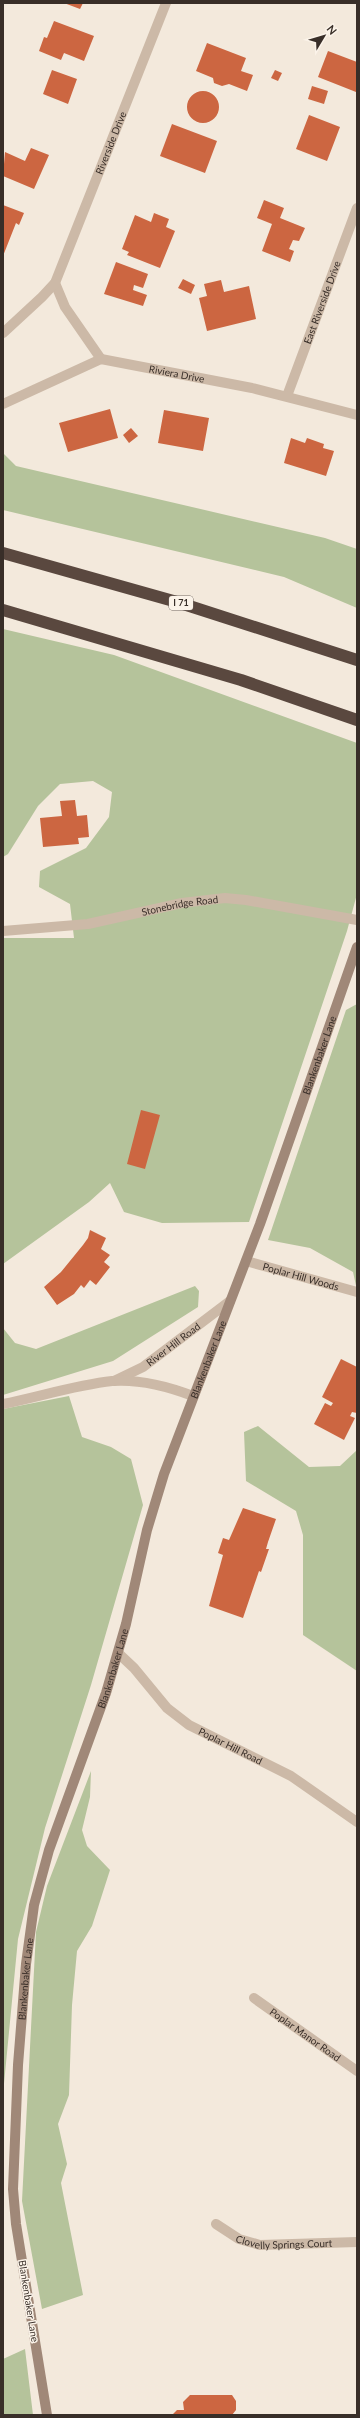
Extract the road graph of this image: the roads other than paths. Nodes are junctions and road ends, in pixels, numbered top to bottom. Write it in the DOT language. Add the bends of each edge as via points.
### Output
graph roads {
  1 [pos="166,3"];
  2 [pos="357,208"];
  3 [pos="55,283"];
  4 [pos="3,333"];
  5 [pos="101,359"];
  6 [pos="287,396"];
  7 [pos="3,404"];
  8 [pos="357,415"];
  9 [pos="3,553"];
  10 [pos="3,610"];
  11 [pos="357,660"];
  12 [pos="354,719"];
  13 [pos="357,920"];
  14 [pos="3,931"];
  15 [pos="357,947"];
  16 [pos="246,1261"];
  17 [pos="357,1292"];
  18 [pos="230,1301"];
  19 [pos="112,1381"];
  20 [pos="193,1396"];
  21 [pos="3,1404"];
  22 [pos="118,1653"];
  23 [pos="357,1822"];
  24 [pos="254,1998"];
  25 [pos="357,2070"];
  26 [pos="216,2224"];
  27 [pos="357,2242"];
  28 [pos="47,2415"];
  1 -- 3 [label="street, Riverside Drive"];
  2 -- 6 [label="street, East Riverside Drive"];
  3 -- 4 [label="street, Riverside Drive"];
  3 -- 5 [label="street" via="65,307"];
  5 -- 6 [label="street, Riviera Drive"];
  5 -- 7 [label="street"];
  6 -- 8 [label="street, Riviera Drive"];
  9 -- 11 [label="highway, I 71" via="177,602"];
  10 -- 12 [label="highway" via="241,680"];
  13 -- 14 [label="street, Stonebridge Road" via="225,898 182,902 88,924"];
  15 -- 16 [label="street, Blankenbaker Lane"];
  16 -- 17 [label="street, Poplar Hill Woods"];
  16 -- 18 [label="street, Blankenbaker Lane"];
  18 -- 19 [label="street, River Hill Road" via="143,1367"];
  18 -- 20 [label="street, Blankenbaker Lane"];
  19 -- 20 [label="street, River Hill Road" via="167,1386"];
  19 -- 21 [label="street, River Hill Road"];
  20 -- 22 [label="street, Blankenbaker Lane" via="164,1474 147,1530"];
  22 -- 23 [label="street, Poplar Hill Road" via="167,1708 189,1725 290,1776"];
  22 -- 28 [label="street, Blankenbaker Lane" via="81,1767 49,1850 34,1905 26,1964 18,2065 13,2189 16,2224"];
  24 -- 25 [label="street, Poplar Manor Road"];
  26 -- 27 [label="street, Clovelly Springs Court" via="238,2239 260,2245"];
}
